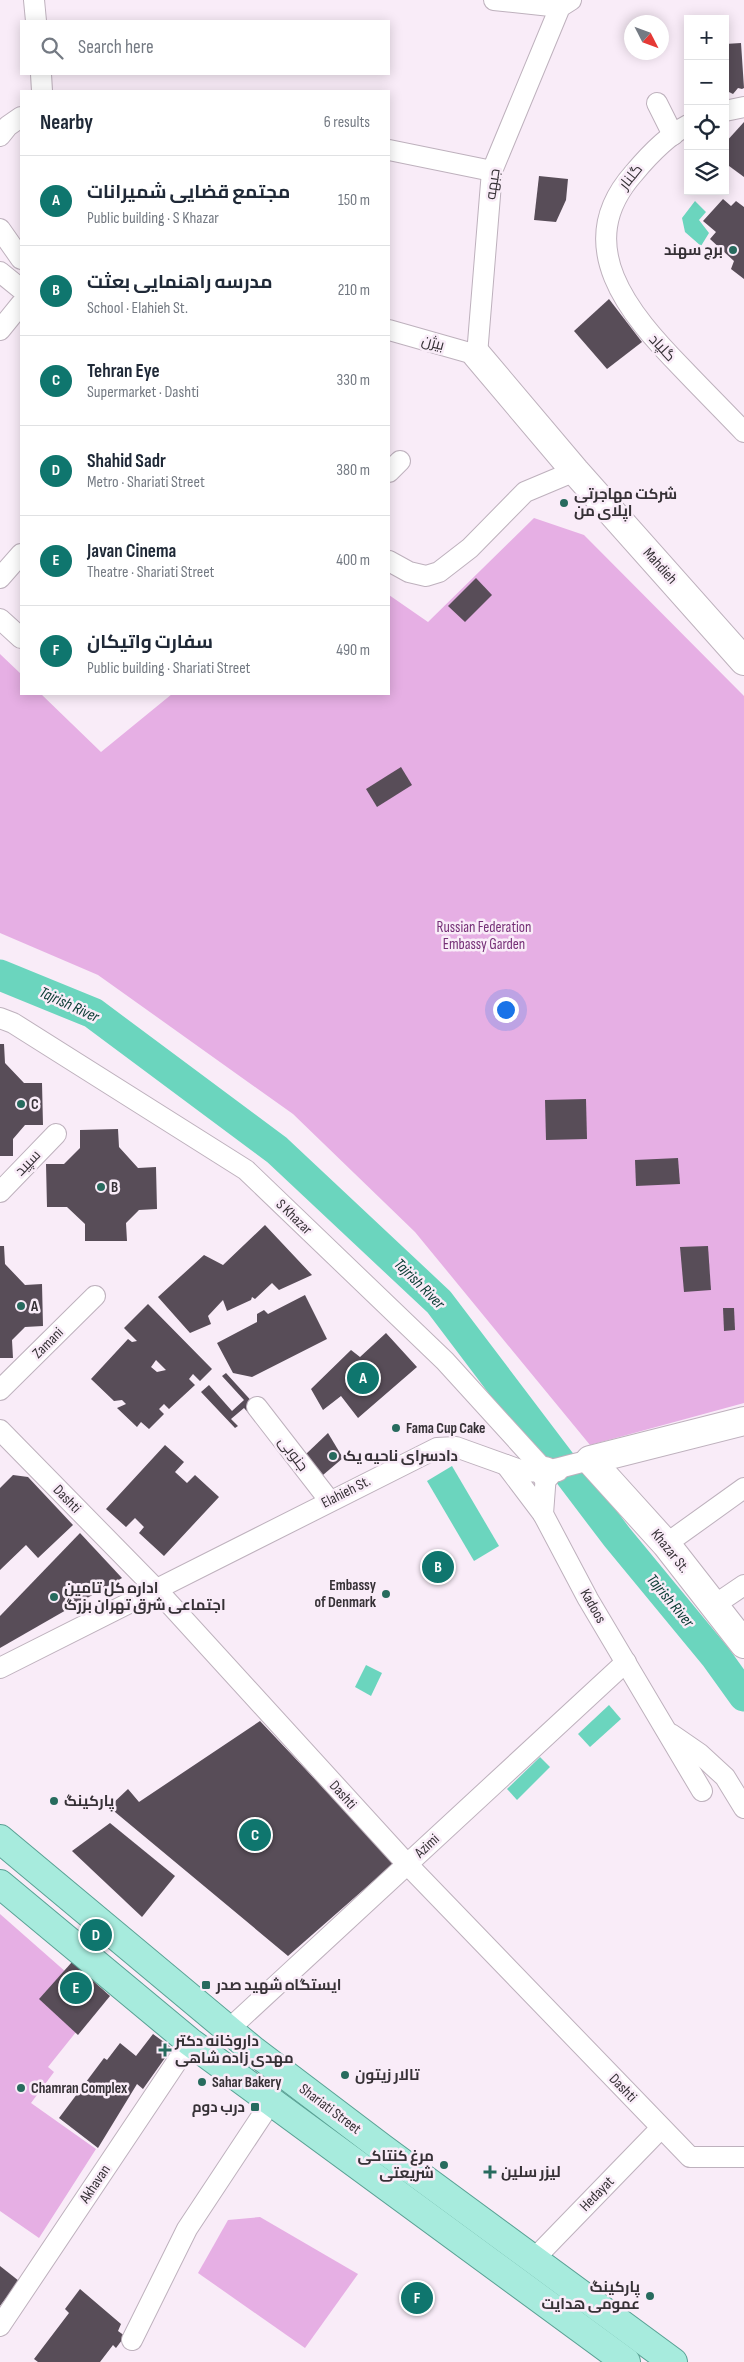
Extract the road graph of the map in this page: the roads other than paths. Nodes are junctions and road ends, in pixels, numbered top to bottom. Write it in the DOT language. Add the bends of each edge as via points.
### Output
graph roads {
  1 [pos="34,0"];
  2 [pos="494,0"];
  3 [pos="565,4"];
  4 [pos="36,20"];
  5 [pos="41,75"];
  6 [pos="42,90"];
  7 [pos="657,103"];
  8 [pos="744,107"];
  9 [pos="729,110"];
  10 [pos="20,118"];
  11 [pos="680,130"];
  12 [pos="0,136"];
  13 [pos="390,150"];
  14 [pos="492,172"];
  15 [pos="0,229"];
  16 [pos="606,248"];
  17 [pos="20,258"];
  18 [pos="0,272"];
  19 [pos="20,288"];
  20 [pos="20,305"];
  21 [pos="0,330"];
  22 [pos="390,330"];
  23 [pos="477,355"];
  24 [pos="744,432"];
  25 [pos="575,471"];
  26 [pos="20,555"];
  27 [pos="390,562"];
  28 [pos="0,578"];
  29 [pos="0,619"];
  30 [pos="20,637"];
  31 [pos="744,661"];
  32 [pos="0,1018"];
  33 [pos="56,1134"];
  34 [pos="0,1192"];
  35 [pos="95,1296"];
  36 [pos="0,1390"];
  37 [pos="257,1407"];
  38 [pos="744,1421"];
  39 [pos="0,1430"];
  40 [pos="591,1461"];
  41 [pos="506,1465"];
  42 [pos="545,1473"];
  43 [pos="744,1488"];
  44 [pos="329,1500"];
  45 [pos="543,1514"];
  46 [pos="666,1544"];
  47 [pos="744,1585"];
  48 [pos="156,1590"];
  49 [pos="713,1606"];
  50 [pos="744,1644"];
  51 [pos="626,1662"];
  52 [pos="0,1668"];
  53 [pos="667,1732"];
  54 [pos="702,1791"];
  55 [pos="744,1808"];
  56 [pos="0,1839"];
  57 [pos="407,1864"];
  58 [pos="0,1884"];
  59 [pos="228,2030"];
  60 [pos="190,2042"];
  61 [pos="270,2102"];
  62 [pos="661,2128"];
  63 [pos="744,2157"];
  64 [pos="533,2260"];
  65 [pos="0,2326"];
  66 [pos="132,2340"];
  67 [pos="626,2362"];
  68 [pos="673,2362"];
  1 -- 4 [label="street"];
  2 -- 3 [label="street"];
  3 -- 14 [label="street, جبهه"];
  5 -- 6 [label="street"];
  7 -- 11 [label="street"];
  8 -- 9 [label="street"];
  10 -- 12 [label="street"];
  11 -- 16 [label="street, گلنار" via="646,158 616,197 606,230"];
  13 -- 14 [label="street"];
  14 -- 23 [label="street, جبهه"];
  15 -- 17 [label="street"];
  16 -- 24 [label="street, گلپاد" via="621,294 644,328"];
  18 -- 19 [label="street"];
  20 -- 21 [label="street"];
  22 -- 23 [label="street, بیژن"];
  23 -- 25 [label="street, Mahdieh"];
  25 -- 27 [label="street" via="525,492 470,548 439,572 426,576 409,572"];
  25 -- 31 [label="street, Mahdieh"];
  26 -- 28 [label="street"];
  29 -- 30 [label="street"];
  32 -- 42 [label="street, S Khazar" via="13,1023 246,1170 445,1361"];
  33 -- 34 [label="street, سپید"];
  35 -- 36 [label="street, Zamani"];
  37 -- 44 [label="street, جنوبی"];
  38 -- 40 [label="street, Elahieh St."];
  39 -- 48 [label="street, Dashti"];
  40 -- 42 [label="street, Elahieh St."];
  40 -- 46 [label="street, Khazar St."];
  41 -- 42 [label="street, Elahieh St."];
  41 -- 44 [label="street, Elahieh St." via="456,1447 437,1448"];
  41 -- 45 [label="street, Kadoos"];
  42 -- 45 [label="street"];
  43 -- 46 [label="street"];
  44 -- 48 [label="street, Elahieh St."];
  45 -- 51 [label="street, Kadoos"];
  46 -- 49 [label="street, Khazar St."];
  47 -- 49 [label="street"];
  48 -- 52 [label="street, Elahieh St."];
  48 -- 57 [label="street, Dashti"];
  49 -- 50 [label="street, Khazar St."];
  51 -- 53 [label="street, Kadoos"];
  51 -- 57 [label="street, Azimi"];
  53 -- 54 [label="street, Kadoos"];
  53 -- 55 [label="street, Kadoos" via="700,1754 724,1777"];
  56 -- 59 [label="main road, Shariati Street"];
  57 -- 59 [label="street, Azimi"];
  57 -- 62 [label="street, Dashti"];
  58 -- 60 [label="main road, Shariati Street"];
  59 -- 64 [label="main road, Shariati Street"];
  60 -- 61 [label="main road, Shariati Street"];
  60 -- 65 [label="street, Akhavan"];
  61 -- 66 [label="street" via="187,2229"];
  61 -- 67 [label="main road, Shariati Street"];
  62 -- 63 [label="street, Dashti" via="690,2157"];
  62 -- 64 [label="street, Hedayat"];
  64 -- 68 [label="main road, Shariati Street"];
}
